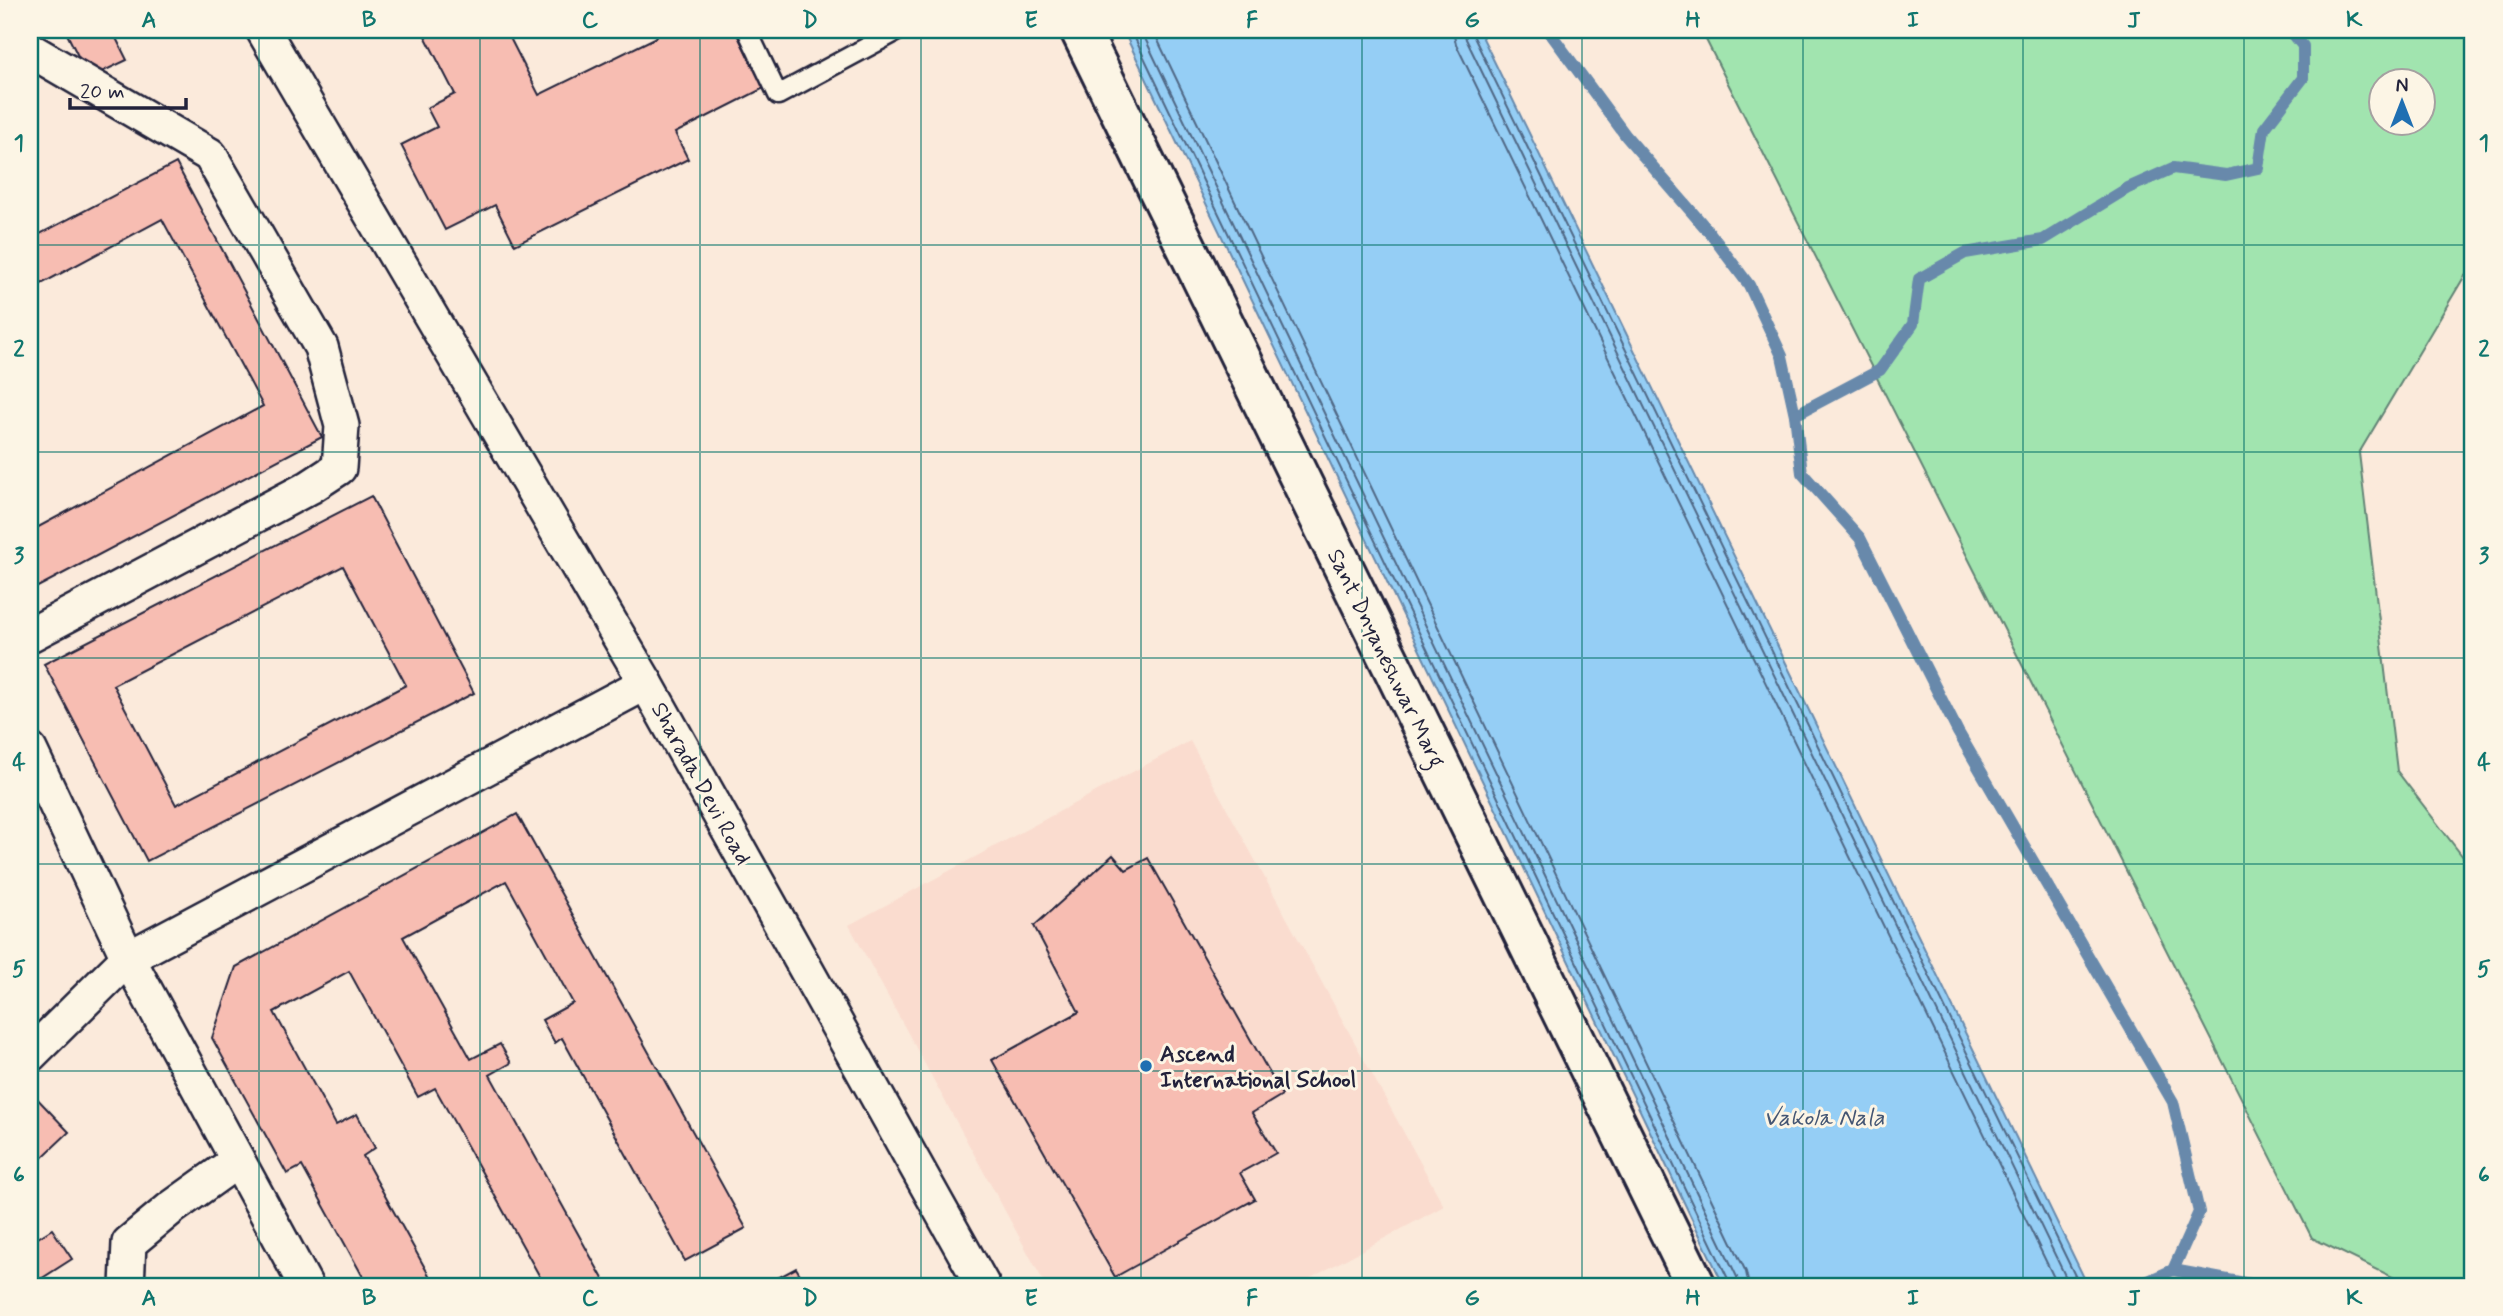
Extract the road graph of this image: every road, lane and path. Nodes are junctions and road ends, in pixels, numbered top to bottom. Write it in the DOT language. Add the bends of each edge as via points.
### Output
graph roads {
  1 [pos="263,30"];
  2 [pos="747,30"];
  3 [pos="899,30"];
  4 [pos="1080,30"];
  5 [pos="30,50"];
  6 [pos="30,635"];
  7 [pos="646,682"];
  8 [pos="30,750"];
  9 [pos="128,958"];
  10 [pos="30,1055"];
  11 [pos="237,1161"];
  12 [pos="127,1286"];
  13 [pos="306,1286"];
  14 [pos="983,1286"];
  15 [pos="1696,1286"];
  1 -- 7 [label="street"];
  2 -- 3 [label="lane" via="778,95"];
  4 -- 15 [label="street, Sant Dnyaneshwar Marg"];
  5 -- 6 [label="street" via="210,155 321,346 342,426 339,468"];
  7 -- 9 [label="street, Sharada Devi Road"];
  7 -- 14 [label="street, Sharada Devi Road"];
  8 -- 9 [label="street"];
  9 -- 10 [label="street, Sharada Devi Road"];
  9 -- 11 [label="street"];
  11 -- 12 [label="street" via="129,1244"];
  11 -- 13 [label="street"];
}
